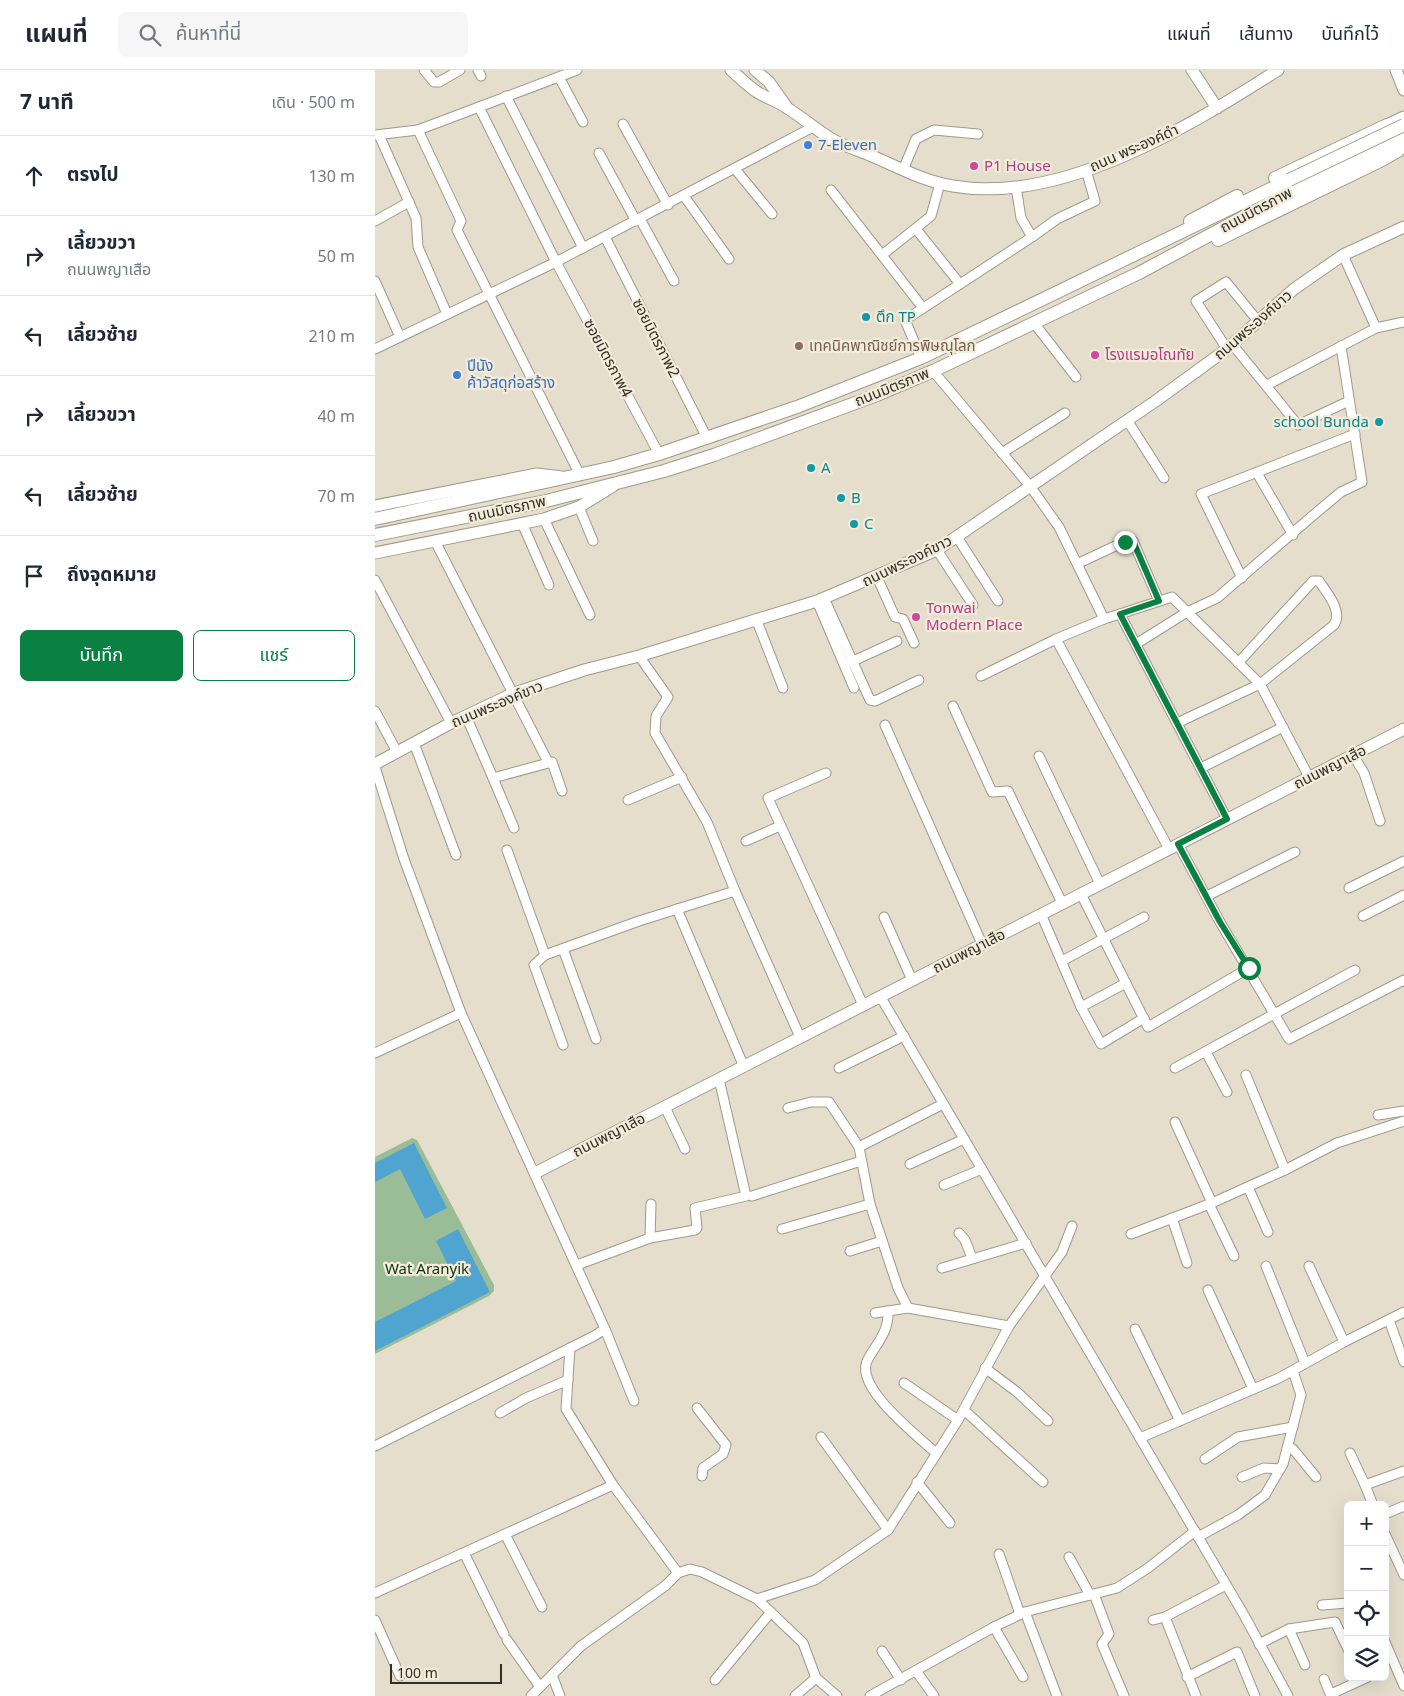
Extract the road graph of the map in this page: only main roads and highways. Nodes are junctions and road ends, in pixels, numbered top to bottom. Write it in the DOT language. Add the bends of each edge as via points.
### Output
graph roads {
  1 [pos="1404,125"];
  2 [pos="1404,138"];
  3 [pos="1402,147"];
  4 [pos="1291,185"];
  5 [pos="1151,248"];
  6 [pos="1139,273"];
  7 [pos="375,519"];
  8 [pos="375,536"];
  1 -- 4 [label="main road, ถนนมิตรภาพ, bridge"];
  2 -- 4 [label="main road, ถนนมิตรภาพ"];
  2 -- 5 [label="main road" via="1399,127 1387,125 1205,211"];
  3 -- 6 [label="main road" via="1216,241"];
  4 -- 5 [label="main road, ถนนมิตรภาพ"];
  4 -- 6 [label="main road, ถนนมิตรภาพ"];
  5 -- 7 [label="main road, ถนนมิตรภาพ" via="871,380 707,438 574,476"];
  6 -- 8 [label="main road, ถนนมิตรภาพ" via="877,395 714,455 617,484"];
}
